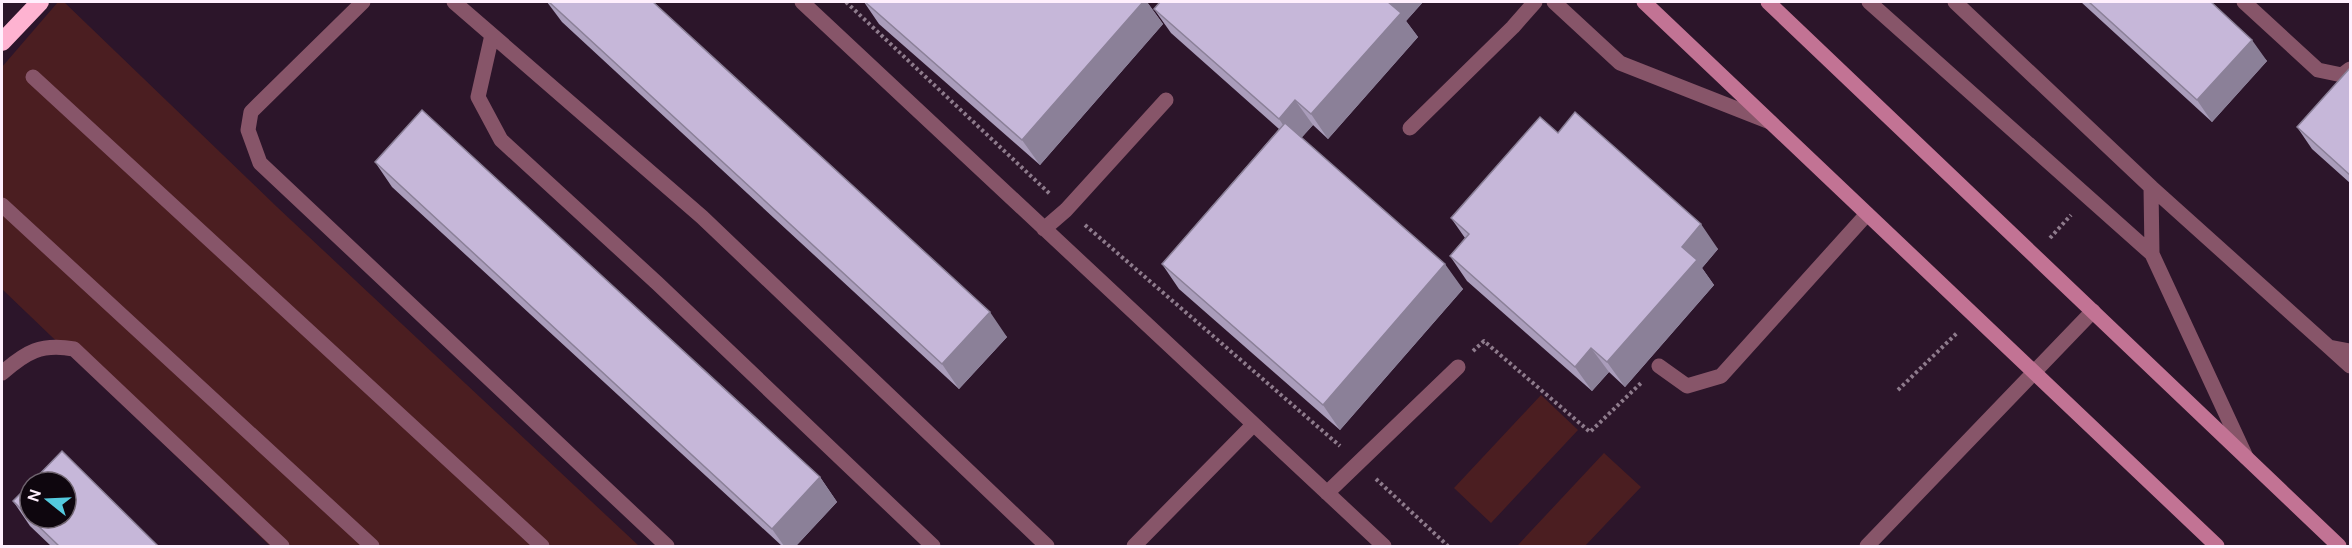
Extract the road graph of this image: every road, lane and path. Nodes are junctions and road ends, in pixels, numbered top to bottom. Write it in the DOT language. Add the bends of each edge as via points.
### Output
graph roads {
  1 [pos="40,2"];
  2 [pos="363,2"];
  3 [pos="454,2"];
  4 [pos="802,2"];
  5 [pos="846,2"];
  6 [pos="1535,2"];
  7 [pos="1554,2"];
  8 [pos="1644,2"];
  9 [pos="1768,2"];
  10 [pos="1869,2"];
  11 [pos="1955,2"];
  12 [pos="2244,2"];
  13 [pos="492,35"];
  14 [pos="2,42"];
  15 [pos="2350,69"];
  16 [pos="33,77"];
  17 [pos="1166,100"];
  18 [pos="1771,123"];
  19 [pos="1410,128"];
  20 [pos="2151,187"];
  21 [pos="2088,196"];
  22 [pos="2,205"];
  23 [pos="1066,210"];
  24 [pos="1867,214"];
  25 [pos="1044,229"];
  26 [pos="2152,254"];
  27 [pos="2034,256"];
  28 [pos="2092,311"];
  29 [pos="1974,316"];
  30 [pos="2329,347"];
  31 [pos="2350,351"];
  32 [pos="1659,366"];
  33 [pos="2350,366"];
  34 [pos="1458,367"];
  35 [pos="2033,372"];
  36 [pos="2,373"];
  37 [pos="1898,390"];
  38 [pos="1253,424"];
  39 [pos="2246,458"];
  40 [pos="1359,463"];
  41 [pos="1327,494"];
  42 [pos="282,546"];
  43 [pos="372,546"];
  44 [pos="542,546"];
  45 [pos="667,546"];
  46 [pos="933,546"];
  47 [pos="1047,546"];
  48 [pos="1134,546"];
  49 [pos="1384,546"];
  50 [pos="1448,546"];
  51 [pos="1867,546"];
  52 [pos="2217,546"];
  53 [pos="2339,546"];
  1 -- 14 [label="highway"];
  2 -- 45 [label="street" via="251,112 248,130 260,163"];
  3 -- 13 [label="street"];
  4 -- 25 [label="street"];
  5 -- 23 [label="path"];
  6 -- 19 [label="street"];
  7 -- 18 [label="street" via="1620,63"];
  8 -- 18 [label="street"];
  9 -- 27 [label="street"];
  10 -- 21 [label="street"];
  11 -- 20 [label="street"];
  12 -- 15 [label="street" via="2318,70 2342,75"];
  13 -- 46 [label="street" via="478,98 501,140"];
  13 -- 47 [label="street" via="702,217"];
  16 -- 44 [label="street"];
  17 -- 23 [label="street"];
  18 -- 24 [label="street"];
  20 -- 26 [label="street"];
  20 -- 30 [label="street"];
  21 -- 26 [label="street"];
  21 -- 27 [label="path"];
  22 -- 43 [label="street"];
  23 -- 25 [label="street"];
  23 -- 40 [label="path"];
  24 -- 29 [label="street"];
  24 -- 32 [label="street" via="1721,375 1687,386"];
  25 -- 38 [label="street"];
  26 -- 39 [label="street"];
  27 -- 28 [label="street"];
  28 -- 35 [label="street"];
  28 -- 39 [label="street"];
  29 -- 35 [label="street"];
  29 -- 37 [label="path"];
  30 -- 31 [label="street"];
  30 -- 33 [label="street"];
  32 -- 34 [label="path" via="1590,432 1484,340"];
  34 -- 40 [label="street"];
  35 -- 51 [label="street"];
  35 -- 52 [label="street"];
  36 -- 42 [label="street" via="31,351 54,345 74,349"];
  38 -- 41 [label="street"];
  38 -- 48 [label="street"];
  39 -- 53 [label="street"];
  40 -- 41 [label="street"];
  40 -- 50 [label="path"];
  41 -- 49 [label="street"];
}
